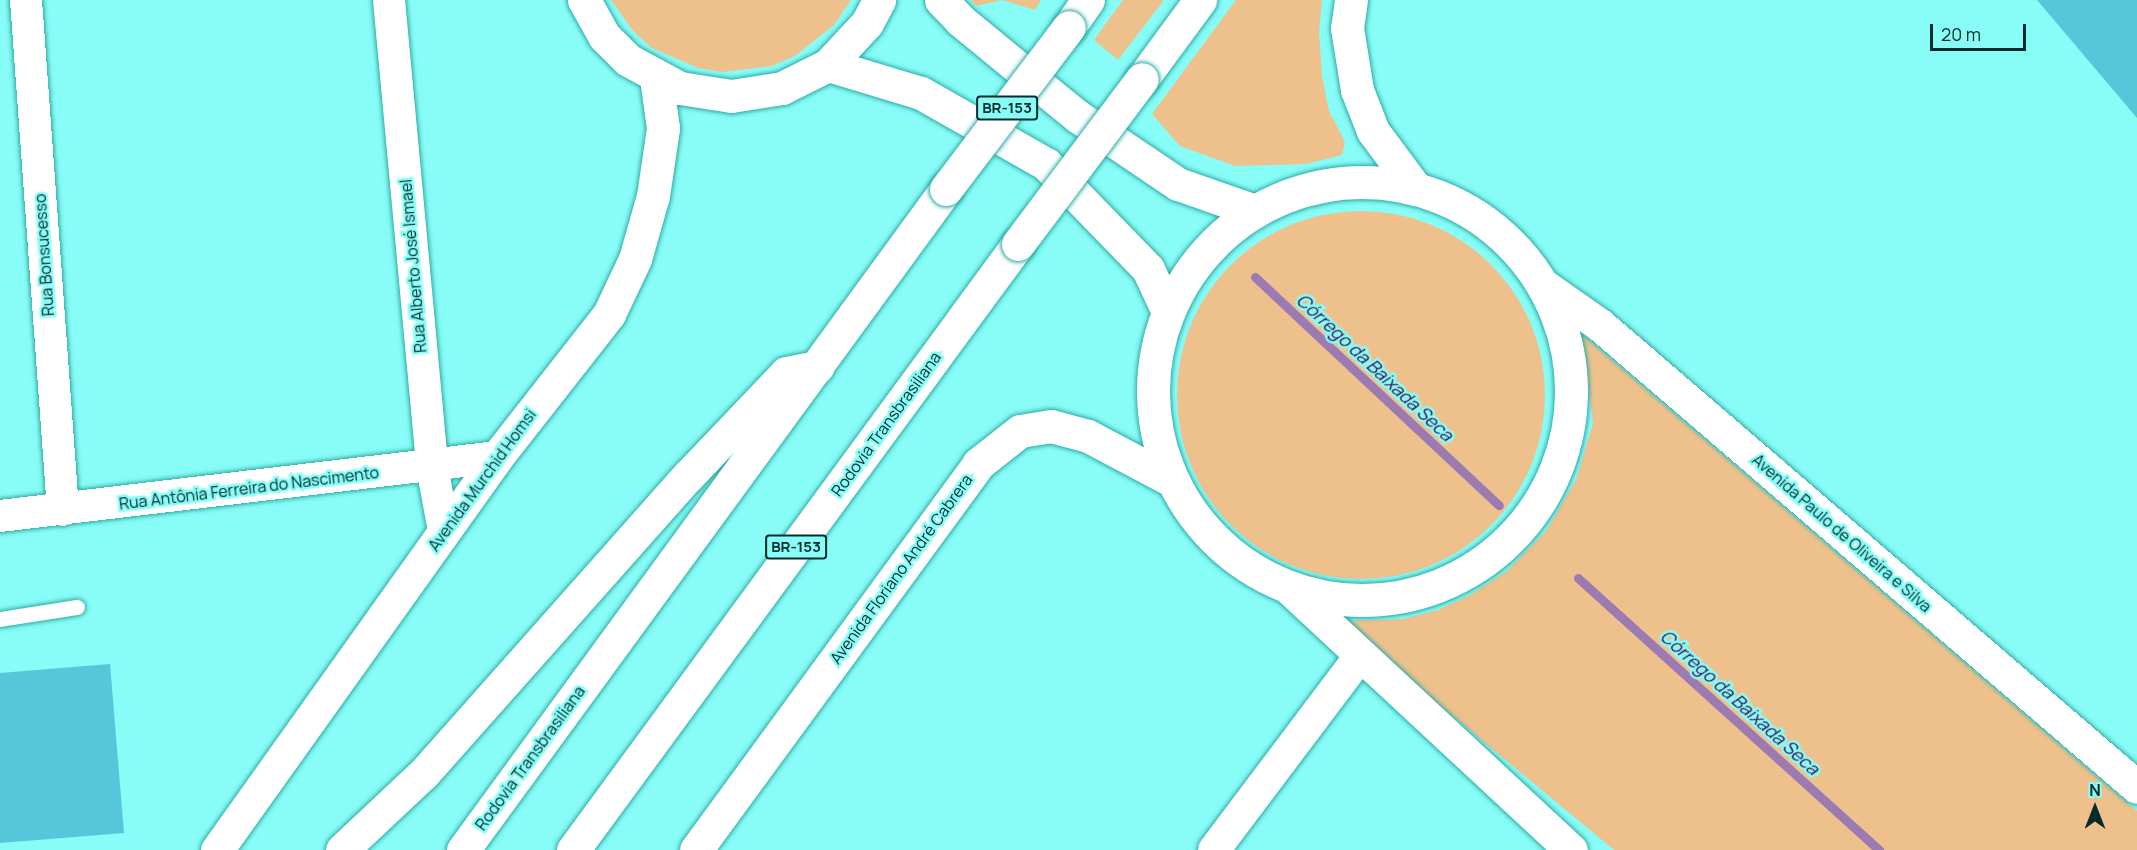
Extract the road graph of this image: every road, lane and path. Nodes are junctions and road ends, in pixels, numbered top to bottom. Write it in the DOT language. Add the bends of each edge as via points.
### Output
graph roads {
  1 [pos="26,0"];
  2 [pos="389,0"];
  3 [pos="879,0"];
  4 [pos="941,0"];
  5 [pos="1088,0"];
  6 [pos="1200,0"];
  7 [pos="1351,0"];
  8 [pos="580,2"];
  9 [pos="828,65"];
  10 [pos="656,78"];
  11 [pos="1416,189"];
  12 [pos="1255,211"];
  13 [pos="1543,285"];
  14 [pos="1168,312"];
  15 [pos="817,367"];
  16 [pos="497,457"];
  17 [pos="432,467"];
  18 [pos="1171,480"];
  19 [pos="63,510"];
  20 [pos="0,516"];
  21 [pos="444,531"];
  22 [pos="1287,587"];
  23 [pos="77,607"];
  24 [pos="0,619"];
  25 [pos="1361,655"];
  26 [pos="2137,787"];
  27 [pos="217,850"];
  28 [pos="342,850"];
  29 [pos="463,850"];
  30 [pos="573,850"];
  31 [pos="696,850"];
  32 [pos="1214,850"];
  33 [pos="1571,850"];
  1 -- 19 [label="street, Rua Bonsucesso"];
  2 -- 17 [label="street, Rua Alberto José Ismael"];
  3 -- 9 [label="main road" via="867,23"];
  4 -- 12 [label="main road" via="1077,116 1178,184"];
  5 -- 15 [label="main road, Rodovia Transbrasiliana / BR-153, bridge"];
  6 -- 30 [label="main road, Rodovia Transbrasiliana / BR-153, bridge"];
  7 -- 11 [label="main road" via="1347,28 1356,90 1373,130"];
  8 -- 10 [label="main road" via="620,52"];
  9 -- 10 [label="main road" via="790,85 757,95 705,95"];
  9 -- 14 [label="main road" via="921,93 1046,164 1148,269"];
  10 -- 16 [label="main road, Avenida Murchid Homsi" via="663,128 653,196 635,259 609,314"];
  11 -- 12 [label="main road" via="1384,183 1317,187"];
  11 -- 13 [label="main road" via="1476,215 1502,235"];
  12 -- 14 [label="main road" via="1203,254"];
  13 -- 22 [label="main road" via="1567,345 1571,409 1556,471 1523,526 1474,568 1415,594 1350,600"];
  13 -- 26 [label="main road, Avenida Paulo de Oliveira e Silva" via="1600,325"];
  14 -- 18 [label="main road" via="1152,379 1155,424"];
  15 -- 28 [label="main road" via="786,373 688,476 424,773"];
  15 -- 29 [label="main road, Rodovia Transbrasiliana / BR-153"];
  16 -- 17 [label="street, Rua Antônia Ferreira do Nascimento"];
  16 -- 21 [label="main road, Avenida Murchid Homsi"];
  17 -- 19 [label="street, Rua Antônia Ferreira do Nascimento"];
  17 -- 21 [label="street, Rua Alberto José Ismael"];
  18 -- 22 [label="main road" via="1187,507 1223,547 1258,573"];
  18 -- 31 [label="main road, Avenida Floriano André Cabrera" via="1088,436 1051,426 1020,432 1011,438 978,464"];
  19 -- 20 [label="street, Rua Antônia Ferreira do Nascimento"];
  21 -- 27 [label="main road, Avenida Murchid Homsi"];
  22 -- 25 [label="main road"];
  23 -- 24 [label="lane"];
  25 -- 32 [label="street"];
  25 -- 33 [label="main road"];
}
